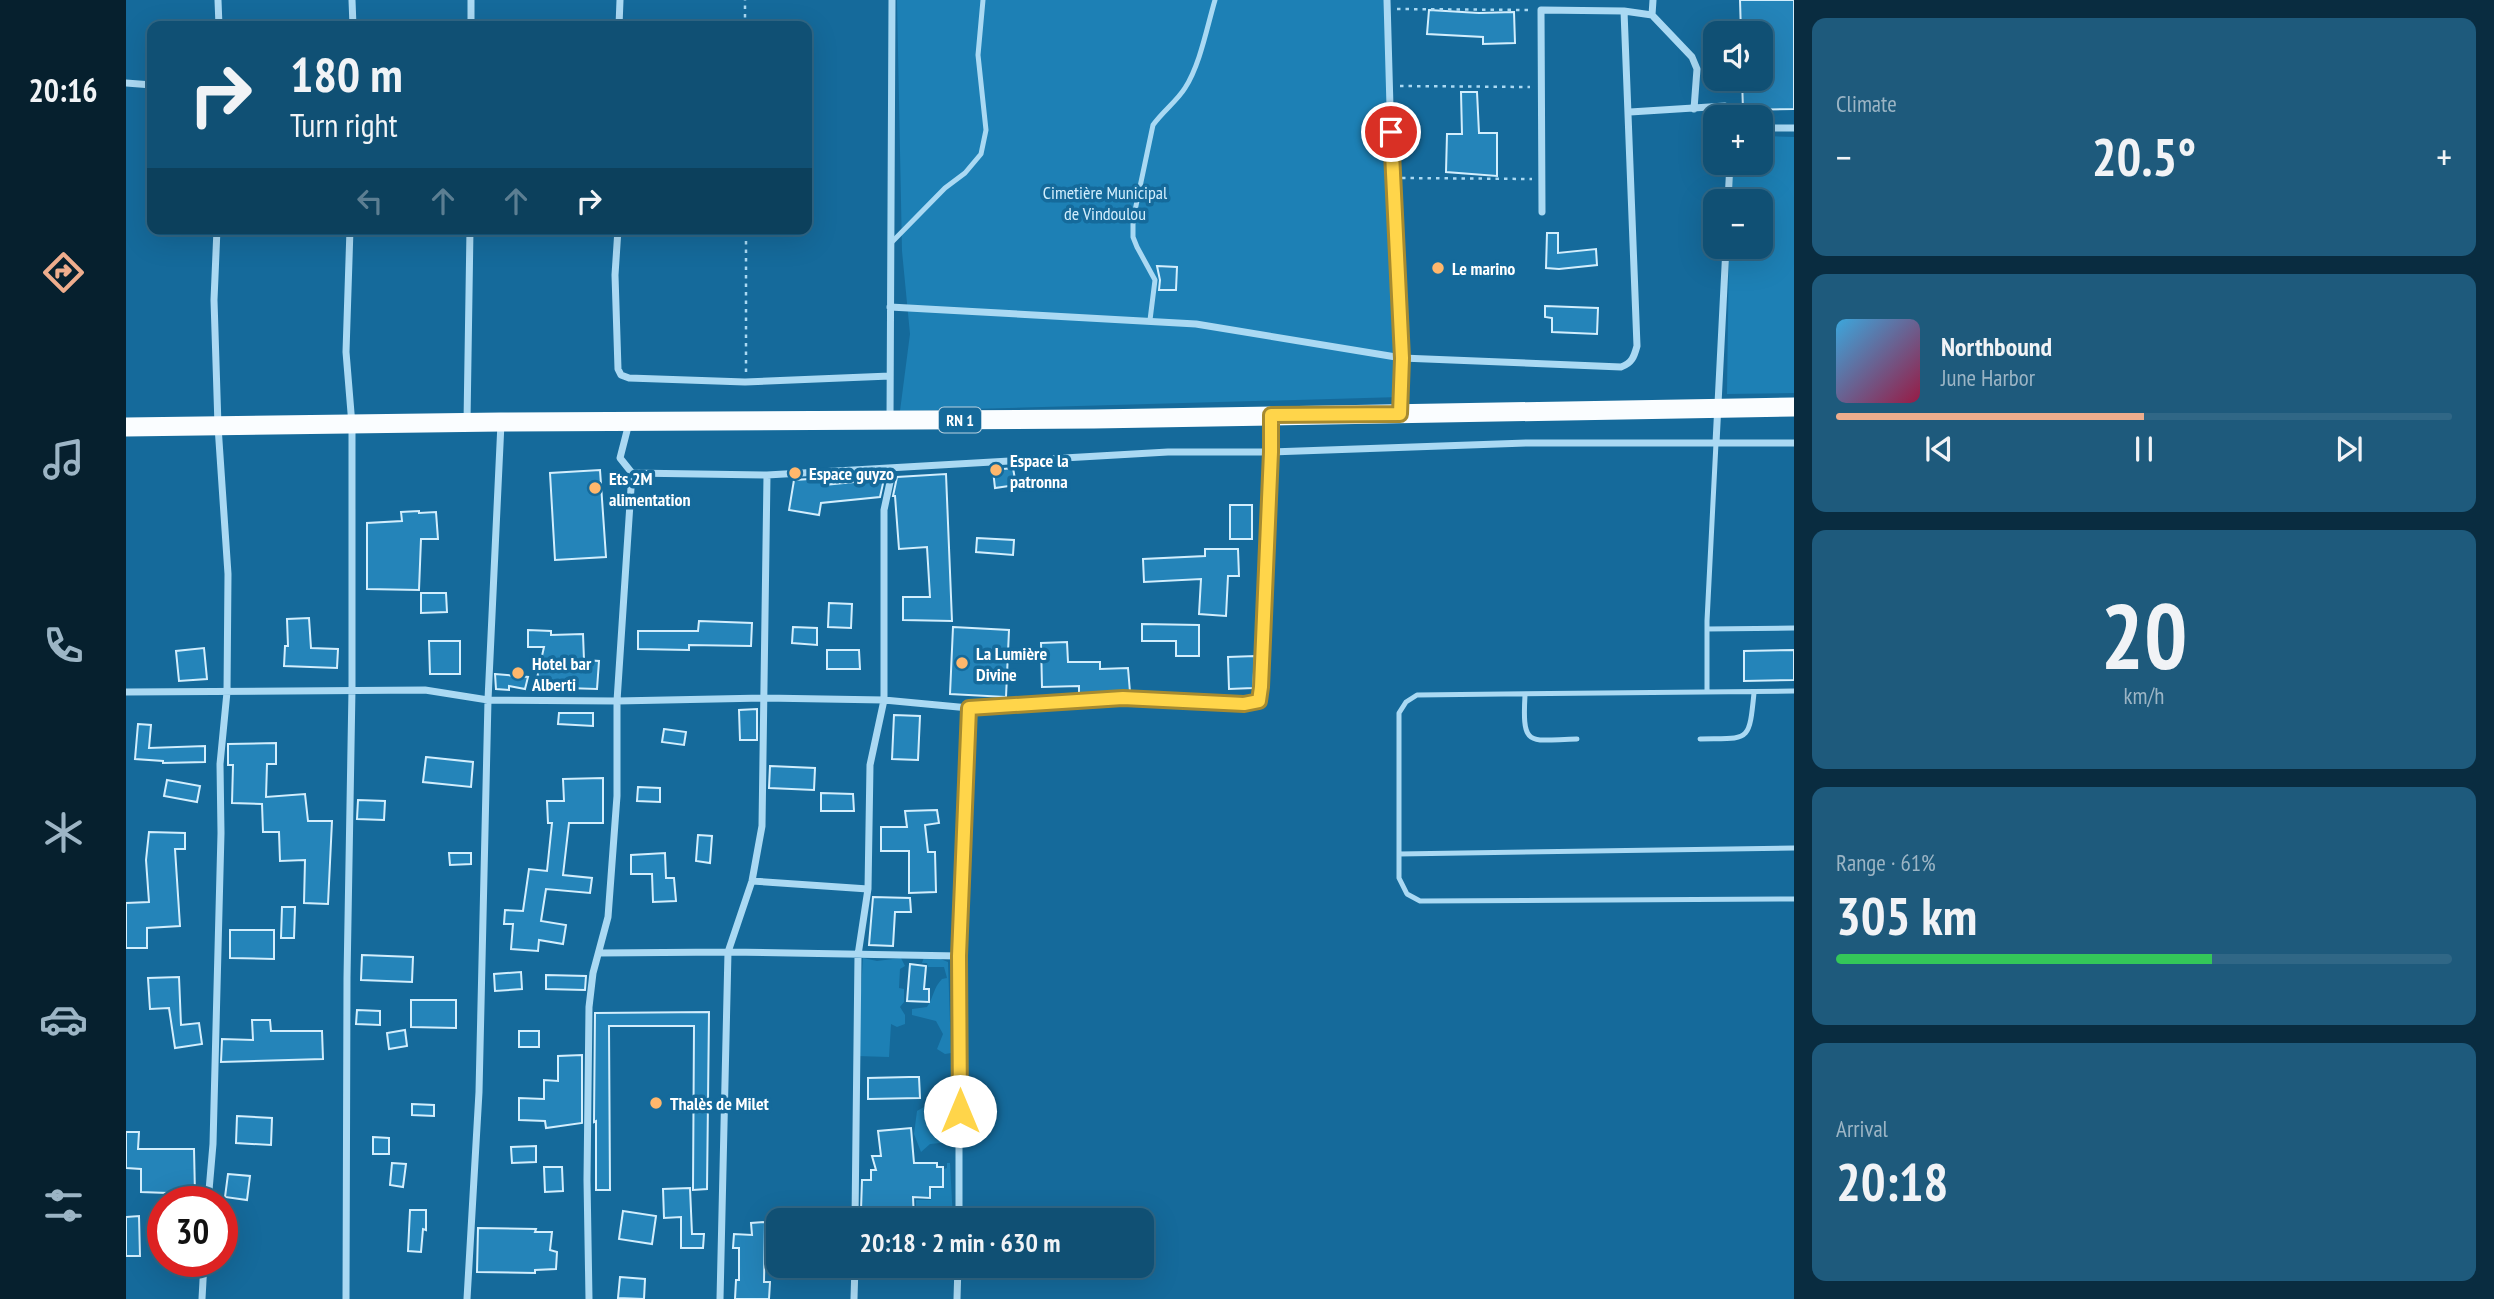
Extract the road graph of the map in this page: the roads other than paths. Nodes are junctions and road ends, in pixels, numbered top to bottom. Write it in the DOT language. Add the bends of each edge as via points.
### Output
graph roads {
  1 [pos="218,0"];
  2 [pos="352,0"];
  3 [pos="471,0"];
  4 [pos="620,0"];
  5 [pos="892,0"];
  6 [pos="983,0"];
  7 [pos="1215,0"];
  8 [pos="1387,0"];
  9 [pos="1653,0"];
  10 [pos="1624,11"];
  11 [pos="1652,15"];
  12 [pos="219,21"];
  13 [pos="353,21"];
  14 [pos="471,21"];
  15 [pos="619,21"];
  16 [pos="126,83"];
  17 [pos="147,85"];
  18 [pos="1703,108"];
  19 [pos="1694,109"];
  20 [pos="1630,112"];
  21 [pos="1773,128"];
  22 [pos="1794,128"];
  23 [pos="1542,212"];
  24 [pos="216,235"];
  25 [pos="350,235"];
  26 [pos="470,235"];
  27 [pos="618,235"];
  28 [pos="891,243"];
  29 [pos="1725,259"];
  30 [pos="890,307"];
  31 [pos="1150,320"];
  32 [pos="1402,358"];
  33 [pos="890,376"];
  34 [pos="1794,407"];
  35 [pos="1717,409"];
  36 [pos="1400,414"];
  37 [pos="1271,415"];
  38 [pos="890,420"];
  39 [pos="501,422"];
  40 [pos="629,422"];
  41 [pos="467,423"];
  42 [pos="352,425"];
  43 [pos="218,426"];
  44 [pos="126,427"];
  45 [pos="1716,443"];
  46 [pos="1794,443"];
  47 [pos="1271,452"];
  48 [pos="893,467"];
  49 [pos="632,473"];
  50 [pos="767,475"];
  51 [pos="1794,628"];
  52 [pos="1707,629"];
  53 [pos="352,689"];
  54 [pos="1794,691"];
  55 [pos="126,692"];
  56 [pos="227,692"];
  57 [pos="1707,692"];
  58 [pos="1754,693"];
  59 [pos="1525,695"];
  60 [pos="764,698"];
  61 [pos="488,700"];
  62 [pos="884,700"];
  63 [pos="617,701"];
  64 [pos="969,708"];
  65 [pos="1577,739"];
  66 [pos="1700,739"];
  67 [pos="1794,848"];
  68 [pos="1399,854"];
  69 [pos="752,881"];
  70 [pos="868,889"];
  71 [pos="1794,899"];
  72 [pos="728,952"];
  73 [pos="599,953"];
  74 [pos="858,955"];
  75 [pos="959,956"];
  76 [pos="209,1186"];
  77 [pos="855,1208"];
  78 [pos="959,1208"];
  79 [pos="203,1277"];
  80 [pos="855,1278"];
  81 [pos="958,1278"];
  82 [pos="202,1299"];
  83 [pos="346,1299"];
  84 [pos="467,1299"];
  85 [pos="589,1299"];
  86 [pos="720,1299"];
  87 [pos="854,1299"];
  88 [pos="957,1299"];
  1 -- 12 [label="street"];
  2 -- 13 [label="street"];
  3 -- 14 [label="street"];
  4 -- 15 [label="street"];
  5 -- 28 [label="street"];
  6 -- 28 [label="lane" via="978,55 986,130 981,154"];
  7 -- 31 [label="lane" via="1191,79 1153,125 1133,220 1133,237 1155,279"];
  8 -- 32 [label="street"];
  9 -- 11 [label="street"];
  10 -- 11 [label="street"];
  10 -- 20 [label="street"];
  10 -- 23 [label="street" via="1541,10"];
  11 -- 19 [label="street" via="1692,57 1697,69"];
  16 -- 17 [label="street"];
  18 -- 19 [label="street"];
  19 -- 20 [label="street"];
  20 -- 32 [label="street" via="1637,346 1633,359 1621,367"];
  21 -- 22 [label="street"];
  24 -- 43 [label="street"];
  25 -- 42 [label="street" via="346,352"];
  26 -- 41 [label="street"];
  27 -- 33 [label="street" via="615,275 621,375 746,382"];
  28 -- 30 [label="street"];
  29 -- 35 [label="street"];
  30 -- 31 [label="street"];
  30 -- 33 [label="street"];
  31 -- 32 [label="street"];
  32 -- 36 [label="street"];
  33 -- 38 [label="street"];
  34 -- 35 [label="highway, RN 1"];
  35 -- 36 [label="highway, RN 1"];
  35 -- 45 [label="street"];
  36 -- 37 [label="highway, RN 1"];
  37 -- 38 [label="highway, RN 1"];
  37 -- 47 [label="street"];
  38 -- 40 [label="highway, RN 1"];
  39 -- 40 [label="highway, RN 1"];
  39 -- 41 [label="highway, RN 1"];
  39 -- 61 [label="street"];
  40 -- 49 [label="street" via="620,458"];
  41 -- 42 [label="highway, RN 1"];
  42 -- 43 [label="highway, RN 1"];
  42 -- 53 [label="street"];
  43 -- 44 [label="highway, RN 1"];
  43 -- 56 [label="street" via="228,575"];
  45 -- 46 [label="street"];
  45 -- 47 [label="street" via="1527,443"];
  45 -- 52 [label="lane"];
  47 -- 48 [label="street" via="1168,452"];
  47 -- 64 [label="street" via="1259,701 1123,698"];
  48 -- 50 [label="street"];
  48 -- 62 [label="street" via="884,510"];
  49 -- 50 [label="street"];
  49 -- 63 [label="street"];
  50 -- 60 [label="street"];
  51 -- 52 [label="lane"];
  52 -- 57 [label="lane"];
  53 -- 56 [label="street"];
  53 -- 61 [label="street" via="425,691"];
  53 -- 83 [label="street"];
  54 -- 58 [label="lane"];
  55 -- 56 [label="street"];
  56 -- 76 [label="street" via="220,764"];
  57 -- 58 [label="lane"];
  57 -- 59 [label="lane"];
  58 -- 66 [label="lane" via="1751,726 1745,734"];
  59 -- 65 [label="lane" via="1524,727 1535,740"];
  59 -- 68 [label="lane" via="1417,695 1406,702 1399,713"];
  60 -- 62 [label="street"];
  60 -- 63 [label="street"];
  60 -- 69 [label="street" via="762,827"];
  61 -- 63 [label="street"];
  61 -- 84 [label="street" via="479,1092"];
  62 -- 64 [label="street"];
  62 -- 70 [label="street" via="870,765"];
  63 -- 73 [label="street" via="617,796 608,917"];
  64 -- 75 [label="street"];
  67 -- 68 [label="lane"];
  68 -- 71 [label="lane" via="1399,878 1407,894 1420,901"];
  69 -- 70 [label="street"];
  69 -- 72 [label="street"];
  70 -- 74 [label="street"];
  72 -- 73 [label="street"];
  72 -- 74 [label="street"];
  72 -- 86 [label="street"];
  73 -- 85 [label="street" via="589,1007"];
  74 -- 75 [label="street"];
  74 -- 77 [label="street"];
  75 -- 78 [label="street"];
  79 -- 82 [label="street"];
  80 -- 87 [label="street"];
  81 -- 88 [label="street"];
}
